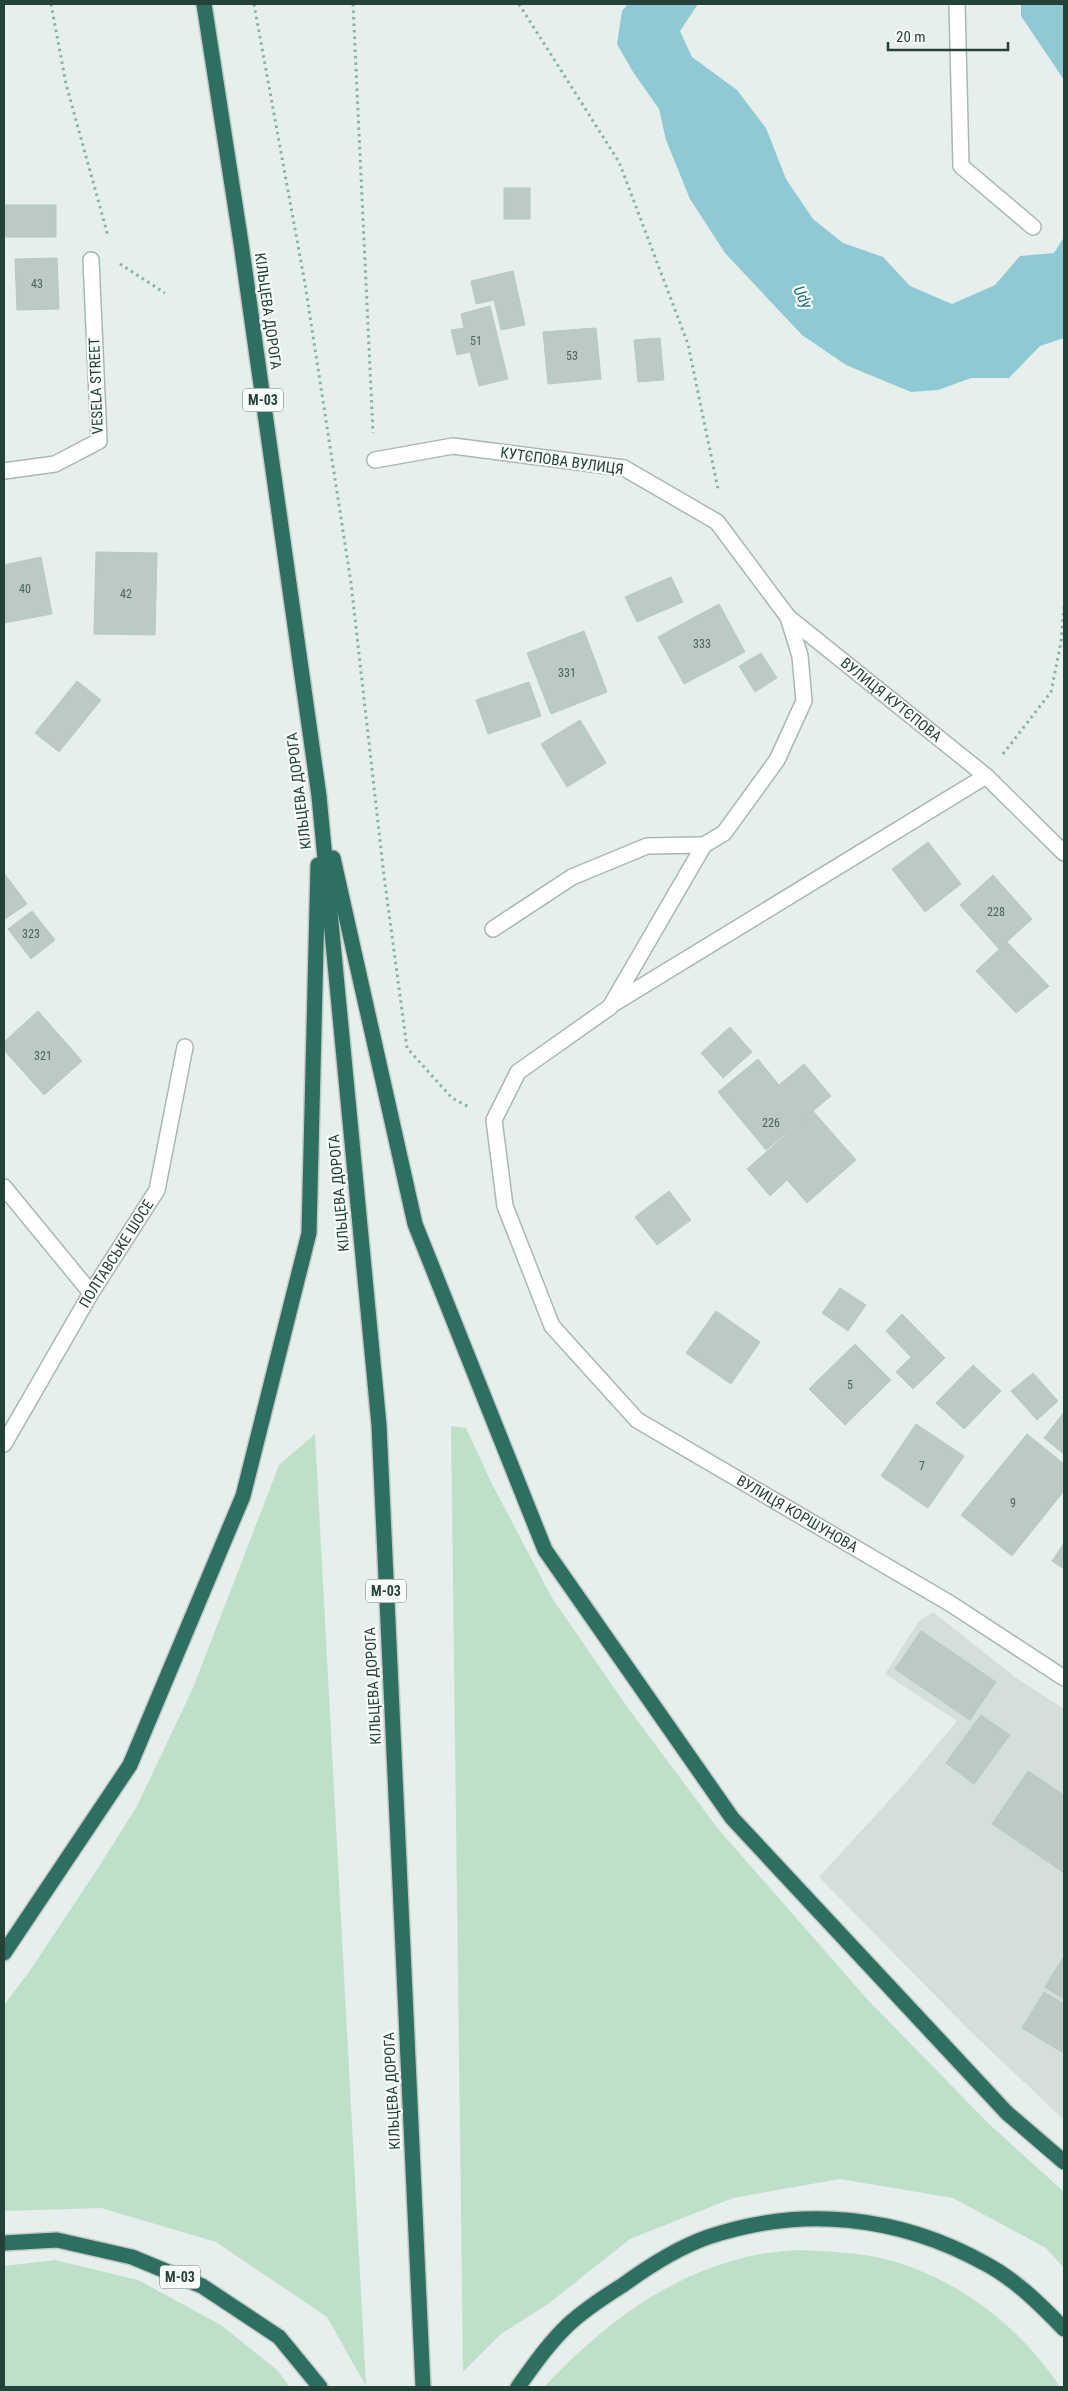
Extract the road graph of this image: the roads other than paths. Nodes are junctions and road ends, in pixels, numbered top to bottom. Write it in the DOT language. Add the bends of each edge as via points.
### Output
graph roads {
  1 [pos="204,4"];
  2 [pos="957,4"];
  3 [pos="1033,227"];
  4 [pos="91,260"];
  5 [pos="375,460"];
  6 [pos="4,471"];
  7 [pos="729,538"];
  8 [pos="788,617"];
  9 [pos="986,776"];
  10 [pos="319,796"];
  11 [pos="704,845"];
  12 [pos="1064,854"];
  13 [pos="493,929"];
  14 [pos="610,1007"];
  15 [pos="185,1046"];
  16 [pos="4,1187"];
  17 [pos="91,1293"];
  18 [pos="4,1444"];
  19 [pos="1064,1678"];
  20 [pos="4,1953"];
  21 [pos="1064,2162"];
  22 [pos="4,2243"];
  23 [pos="1064,2329"];
  24 [pos="320,2387"];
  25 [pos="423,2387"];
  26 [pos="518,2387"];
  1 -- 10 [label="highway, КІЛЬЦЕВА ДОРОГА / М-03"];
  2 -- 3 [label="street" via="961,166"];
  4 -- 6 [label="street, VESELA STREET" via="99,441 55,464"];
  5 -- 7 [label="street, КУТЄПОВА ВУЛИЦЯ" via="453,446 624,468 717,522"];
  7 -- 8 [label="street, ВУЛИЦЯ КУТЄПОВА"];
  8 -- 9 [label="street, ВУЛИЦЯ КУТЄПОВА"];
  8 -- 11 [label="street" via="800,656 804,701 777,760 724,833"];
  9 -- 12 [label="street, ВУЛИЦЯ КУТЄПОВА"];
  9 -- 14 [label="street"];
  10 -- 20 [label="highway, М-03" via="309,1233 243,1496 130,1765"];
  10 -- 21 [label="highway, М-03" via="415,1224 545,1550 732,1818 1008,2113"];
  10 -- 25 [label="highway, КІЛЬЦЕВА ДОРОГА / М-03" via="379,1424"];
  11 -- 13 [label="street" via="647,846 572,878"];
  11 -- 14 [label="street"];
  14 -- 19 [label="street, ВУЛИЦЯ КОРШУНОВА" via="518,1072 494,1120 505,1206 552,1326 637,1420 951,1604"];
  15 -- 17 [label="street, ПОЛТАВСЬКЕ ШОСЕ" via="157,1190"];
  16 -- 17 [label="street"];
  17 -- 18 [label="street, ПОЛТАВСЬКЕ ШОСЕ"];
  22 -- 24 [label="highway, М-03" via="57,2240 132,2257 202,2286 280,2337"];
  23 -- 26 [label="highway" via="1034,2298 988,2264 935,2239 880,2223 822,2218 764,2222 708,2237 656,2262 568,2326"];
}
